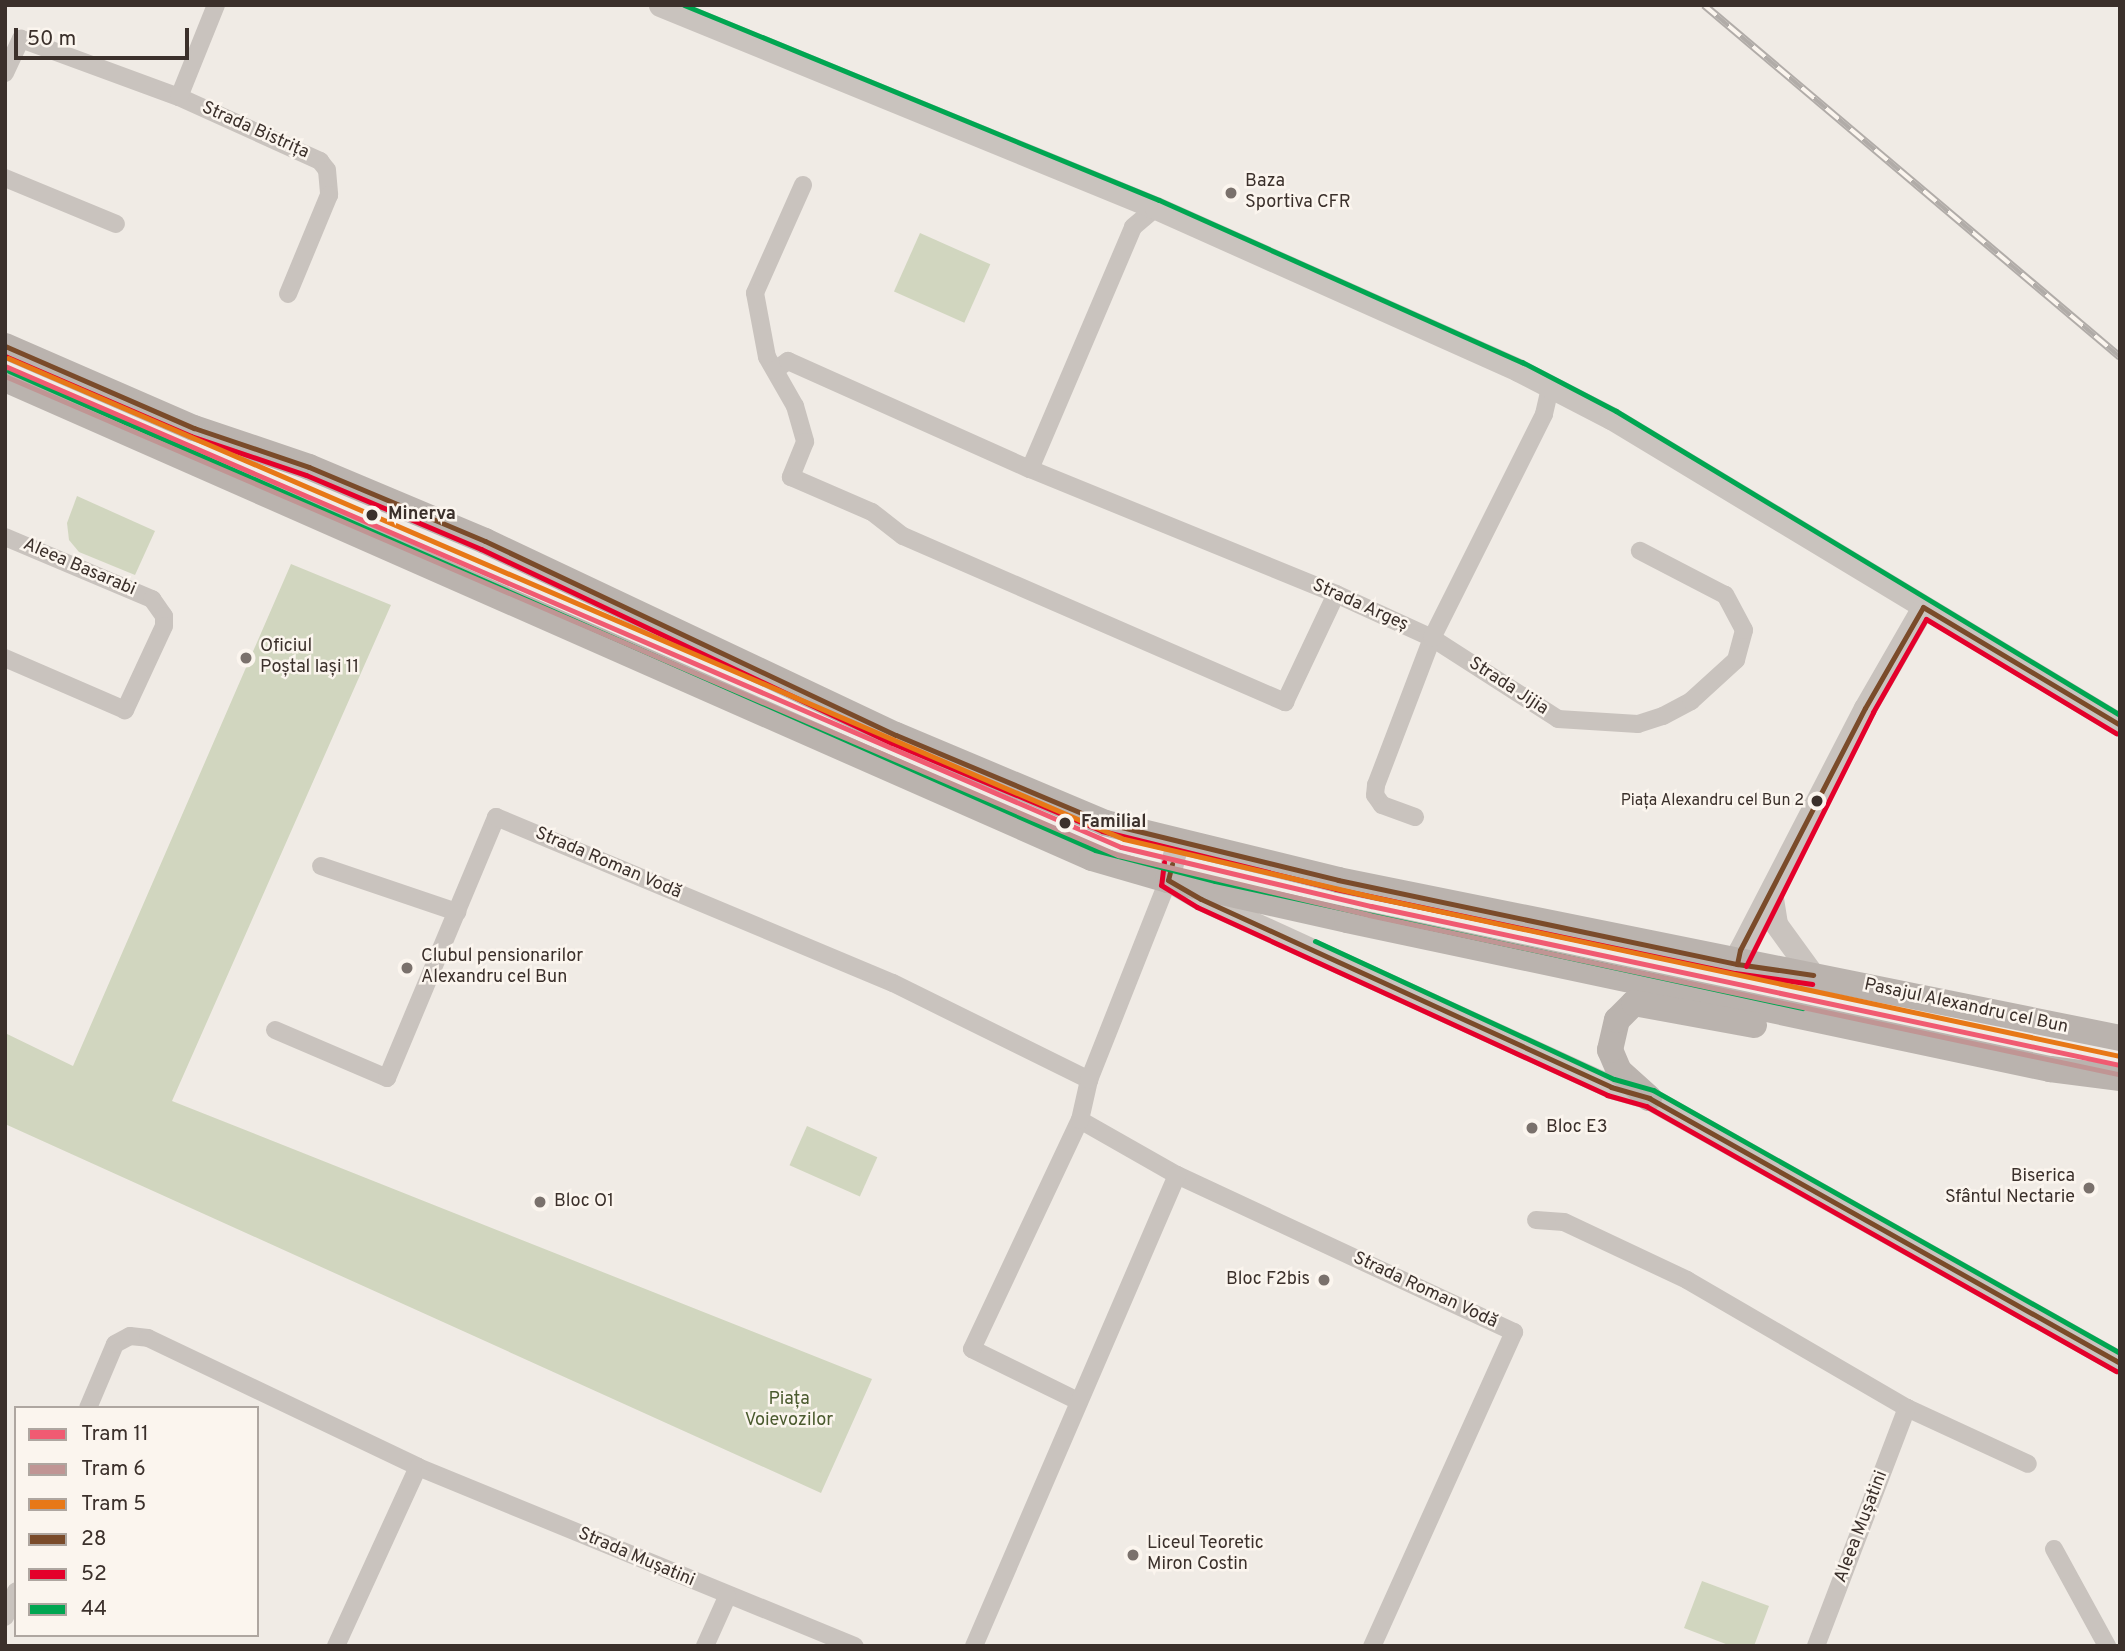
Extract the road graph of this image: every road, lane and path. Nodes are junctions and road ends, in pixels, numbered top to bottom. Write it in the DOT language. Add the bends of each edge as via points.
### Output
graph roads {
  1 [pos="216,5"];
  2 [pos="660,5"];
  3 [pos="5,73"];
  4 [pos="179,97"];
  5 [pos="5,178"];
  6 [pos="803,185"];
  7 [pos="1156,208"];
  8 [pos="116,224"];
  9 [pos="288,294"];
  10 [pos="5,346"];
  11 [pos="775,370"];
  12 [pos="5,379"];
  13 [pos="1550,387"];
  14 [pos="1030,469"];
  15 [pos="5,537"];
  16 [pos="1640,551"];
  17 [pos="1336,594"];
  18 [pos="1923,607"];
  19 [pos="1432,638"];
  20 [pos="5,658"];
  21 [pos="2120,725"];
  22 [pos="1415,817"];
  23 [pos="1177,843"];
  24 [pos="321,866"];
  25 [pos="1168,880"];
  26 [pos="1771,892"];
  27 [pos="457,912"];
  28 [pos="1737,964"];
  29 [pos="1812,975"];
  30 [pos="1800,1017"];
  31 [pos="275,1030"];
  32 [pos="2120,1038"];
  33 [pos="2120,1078"];
  34 [pos="1089,1080"];
  35 [pos="1649,1098"];
  36 [pos="1080,1120"];
  37 [pos="1177,1175"];
  38 [pos="1536,1220"];
  39 [pos="2120,1363"];
  40 [pos="1078,1401"];
  41 [pos="89,1406"];
  42 [pos="1908,1408"];
  43 [pos="2028,1464"];
  44 [pos="418,1467"];
  45 [pos="2054,1549"];
  46 [pos="14,1596"];
  47 [pos="727,1597"];
  48 [pos="5,1617"];
  49 [pos="336,1646"];
  50 [pos="705,1646"];
  51 [pos="855,1646"];
  52 [pos="974,1646"];
  53 [pos="1372,1646"];
  54 [pos="1816,1646"];
  55 [pos="2107,1646"];
  1 -- 4 [label="street, Strada Bistrița"];
  2 -- 7 [label="street"];
  3 -- 4 [label="street, Strada Bistrița" via="21,39"];
  4 -- 9 [label="street, Strada Bistrița" via="308,152 327,170 328,195"];
  5 -- 8 [label="street"];
  6 -- 11 [label="street" via="755,293 767,357"];
  7 -- 13 [label="street"];
  7 -- 14 [label="street" via="1133,227"];
  10 -- 23 [label="main road, Pasajul Alexandru cel Bun" via="194,428 309,467 485,541 920,745 1105,823"];
  11 -- 14 [label="street, Strada Argeș" via="788,361"];
  11 -- 17 [label="street" via="796,406 805,442 791,477 872,512 903,536 1285,702"];
  12 -- 25 [label="main road" via="1050,842"];
  13 -- 18 [label="street" via="1611,418"];
  13 -- 19 [label="street" via="1544,415"];
  14 -- 17 [label="street, Strada Argeș"];
  15 -- 20 [label="street, Aleea Basarabi" via="152,599 164,616 125,710"];
  16 -- 19 [label="street, Strada Jijia" via="1725,595 1744,631 1736,660 1691,701 1663,716 1638,724 1558,719"];
  17 -- 19 [label="street, Strada Argeș"];
  18 -- 21 [label="street"];
  18 -- 26 [label="street"];
  19 -- 22 [label="street" via="1375,795 1382,804"];
  23 -- 25 [label="street"];
  23 -- 28 [label="main road, Pasajul Alexandru cel Bun"];
  24 -- 27 [label="street"];
  25 -- 30 [label="main road"];
  25 -- 34 [label="street"];
  25 -- 35 [label="street" via="1611,1087"];
  26 -- 28 [label="street"];
  26 -- 29 [label="street" via="1776,924"];
  27 -- 31 [label="street, Strada Roman Vodă" via="387,1078"];
  27 -- 34 [label="street, Strada Roman Vodă" via="496,817 893,983"];
  28 -- 29 [label="main road, Pasajul Alexandru cel Bun"];
  29 -- 32 [label="main road, Pasajul Alexandru cel Bun"];
  30 -- 33 [label="main road" via="2050,1069"];
  30 -- 35 [label="main road" via="1766,1027 1634,1003 1617,1020 1610,1050 1619,1071"];
  34 -- 36 [label="street"];
  35 -- 39 [label="street"];
  36 -- 37 [label="street, Strada Roman Vodă"];
  36 -- 40 [label="street" via="972,1349"];
  37 -- 40 [label="street"];
  37 -- 53 [label="street, Strada Roman Vodă" via="1514,1332"];
  38 -- 42 [label="street" via="1564,1222 1687,1280"];
  40 -- 52 [label="street"];
  41 -- 44 [label="street, Strada Mușatini" via="115,1344 139,1336"];
  42 -- 43 [label="street"];
  42 -- 54 [label="street, Aleea Mușatini"];
  44 -- 47 [label="street, Strada Mușatini"];
  44 -- 49 [label="street"];
  45 -- 55 [label="street"];
  46 -- 48 [label="street"];
  47 -- 50 [label="street"];
  47 -- 51 [label="street, Strada Mușatini"];
}
